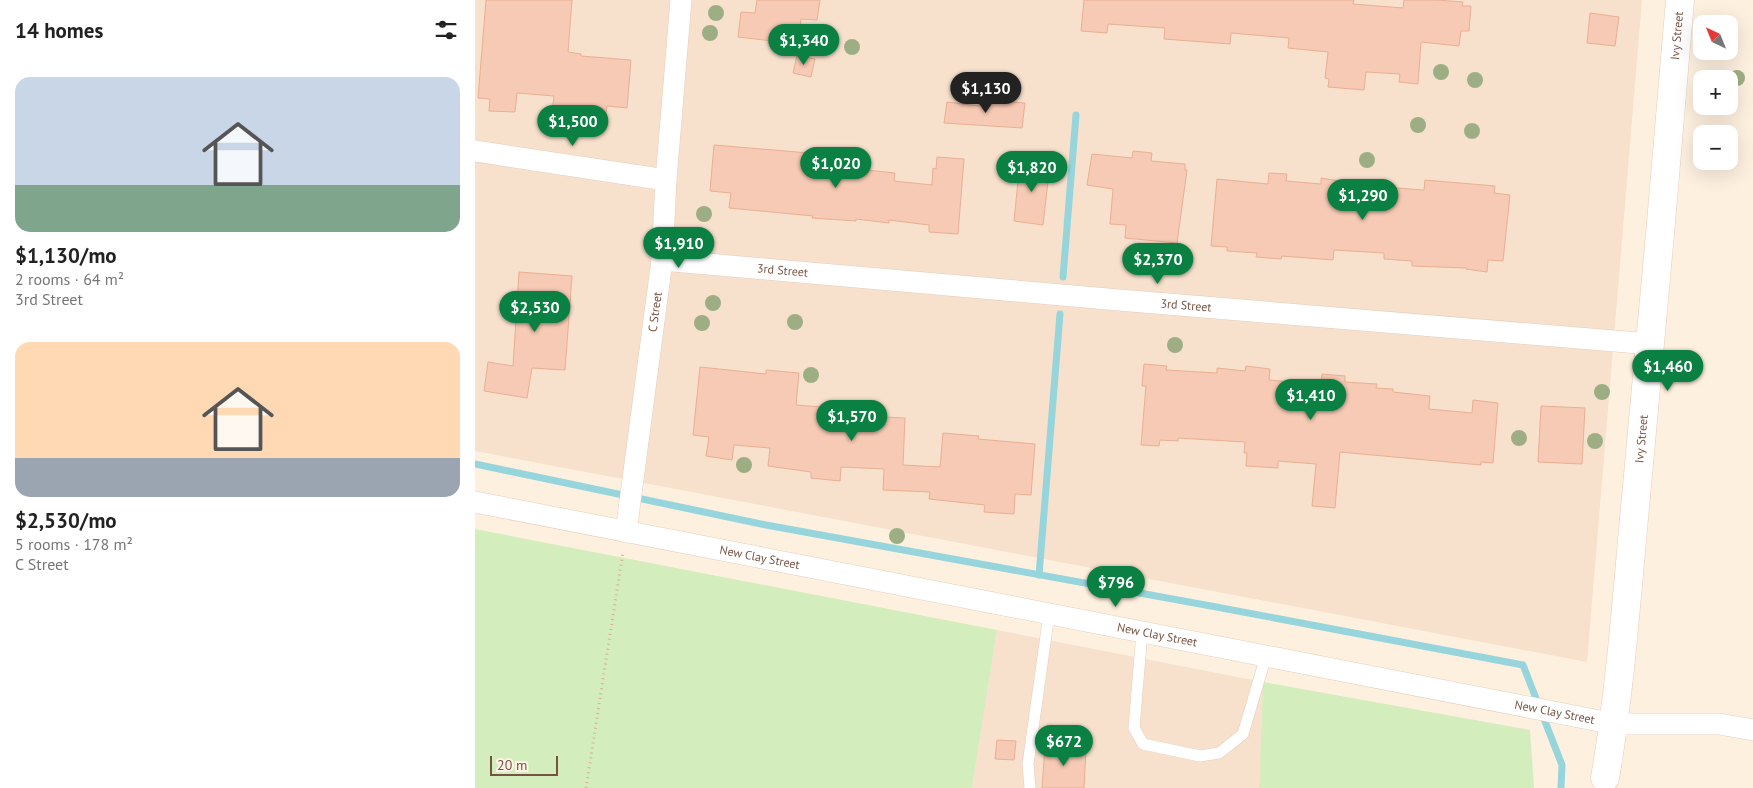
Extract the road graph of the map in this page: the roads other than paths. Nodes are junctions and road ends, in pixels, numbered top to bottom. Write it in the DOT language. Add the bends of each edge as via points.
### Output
graph roads {
  1 [pos="681,0"];
  2 [pos="1679,0"];
  3 [pos="475,151"];
  4 [pos="666,180"];
  5 [pos="662,260"];
  6 [pos="1651,344"];
  7 [pos="475,502"];
  8 [pos="626,532"];
  9 [pos="1049,614"];
  10 [pos="1142,632"];
  11 [pos="1266,656"];
  12 [pos="1615,724"];
  13 [pos="1753,730"];
  14 [pos="1605,783"];
  15 [pos="1030,788"];
  1 -- 4 [label="street, C Street"];
  2 -- 6 [label="street, Ivy Street"];
  3 -- 4 [label="street"];
  4 -- 5 [label="street, C Street"];
  5 -- 6 [label="street, 3rd Street"];
  5 -- 8 [label="street, C Street"];
  6 -- 12 [label="street, Ivy Street"];
  7 -- 8 [label="street, New Clay Street"];
  8 -- 9 [label="street, New Clay Street"];
  9 -- 10 [label="street, New Clay Street"];
  9 -- 15 [label="lane" via="1028,764"];
  10 -- 11 [label="street, New Clay Street"];
  10 -- 11 [label="lane" via="1134,728 1143,744 1200,756 1219,753 1243,734"];
  11 -- 12 [label="street, New Clay Street"];
  12 -- 13 [label="street, New Clay Street" via="1719,724"];
  12 -- 14 [label="street, Ivy Street"];
}
